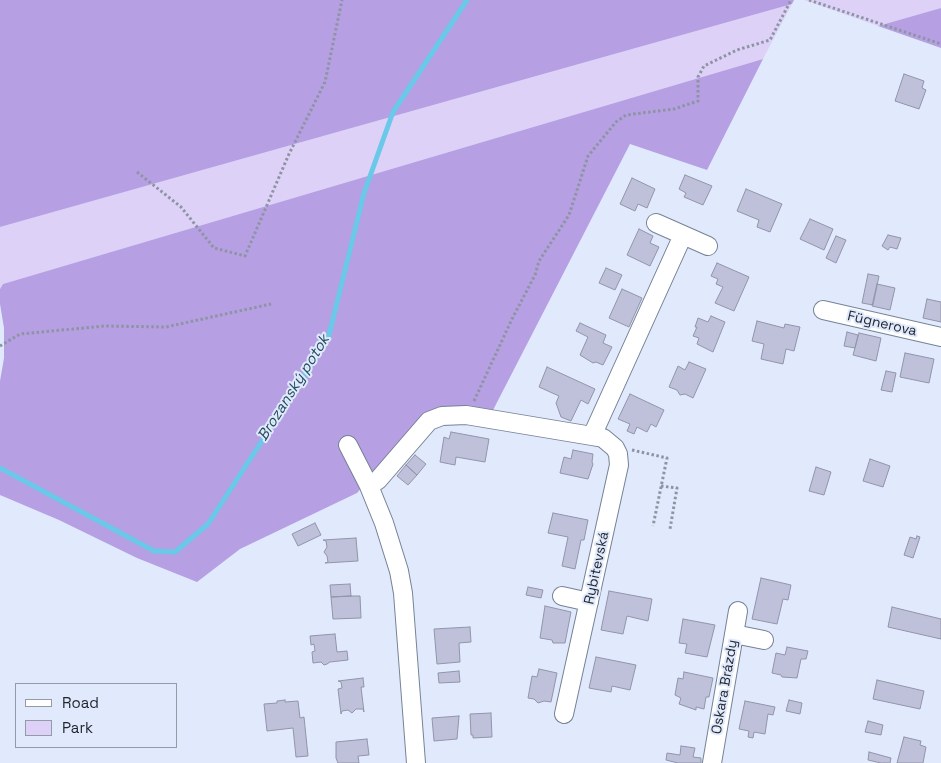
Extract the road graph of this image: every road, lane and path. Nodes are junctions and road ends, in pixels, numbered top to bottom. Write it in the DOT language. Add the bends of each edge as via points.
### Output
graph roads {
  1 [pos="342,0"];
  2 [pos="791,0"];
  3 [pos="809,0"];
  4 [pos="941,44"];
  5 [pos="137,172"];
  6 [pos="656,223"];
  7 [pos="683,235"];
  8 [pos="708,246"];
  9 [pos="271,304"];
  10 [pos="823,310"];
  11 [pos="941,337"];
  12 [pos="0,346"];
  13 [pos="466,415"];
  14 [pos="592,436"];
  15 [pos="348,445"];
  16 [pos="614,448"];
  17 [pos="369,486"];
  18 [pos="661,486"];
  19 [pos="653,526"];
  20 [pos="670,529"];
  21 [pos="562,596"];
  22 [pos="589,602"];
  23 [pos="738,611"];
  24 [pos="734,634"];
  25 [pos="764,640"];
  26 [pos="564,714"];
  27 [pos="416,763"];
  28 [pos="712,763"];
  1 -- 5 [label="path" via="325,82 289,154 245,256 214,248 181,207"];
  2 -- 13 [label="path" via="770,40 737,50 704,66 698,77 698,101 626,115 616,122 588,156 569,215 539,261"];
  3 -- 4 [label="path"];
  6 -- 7 [label="street"];
  7 -- 8 [label="street"];
  7 -- 14 [label="street"];
  9 -- 12 [label="path" via="166,327 105,326 20,334"];
  10 -- 11 [label="street, Fügnerova"];
  13 -- 14 [label="street"];
  13 -- 17 [label="street" via="442,416 429,421 378,480"];
  14 -- 16 [label="street" via="603,438"];
  15 -- 17 [label="street"];
  16 -- 18 [label="path" via="667,458"];
  16 -- 22 [label="street, Rybitevská" via="619,465"];
  17 -- 27 [label="street" via="394,552 403,593"];
  18 -- 19 [label="path"];
  18 -- 20 [label="path" via="677,488"];
  21 -- 22 [label="street"];
  22 -- 26 [label="street, Rybitevská"];
  23 -- 24 [label="street, Oskara Brázdy"];
  24 -- 25 [label="street"];
  24 -- 28 [label="street, Oskara Brázdy"];
}
